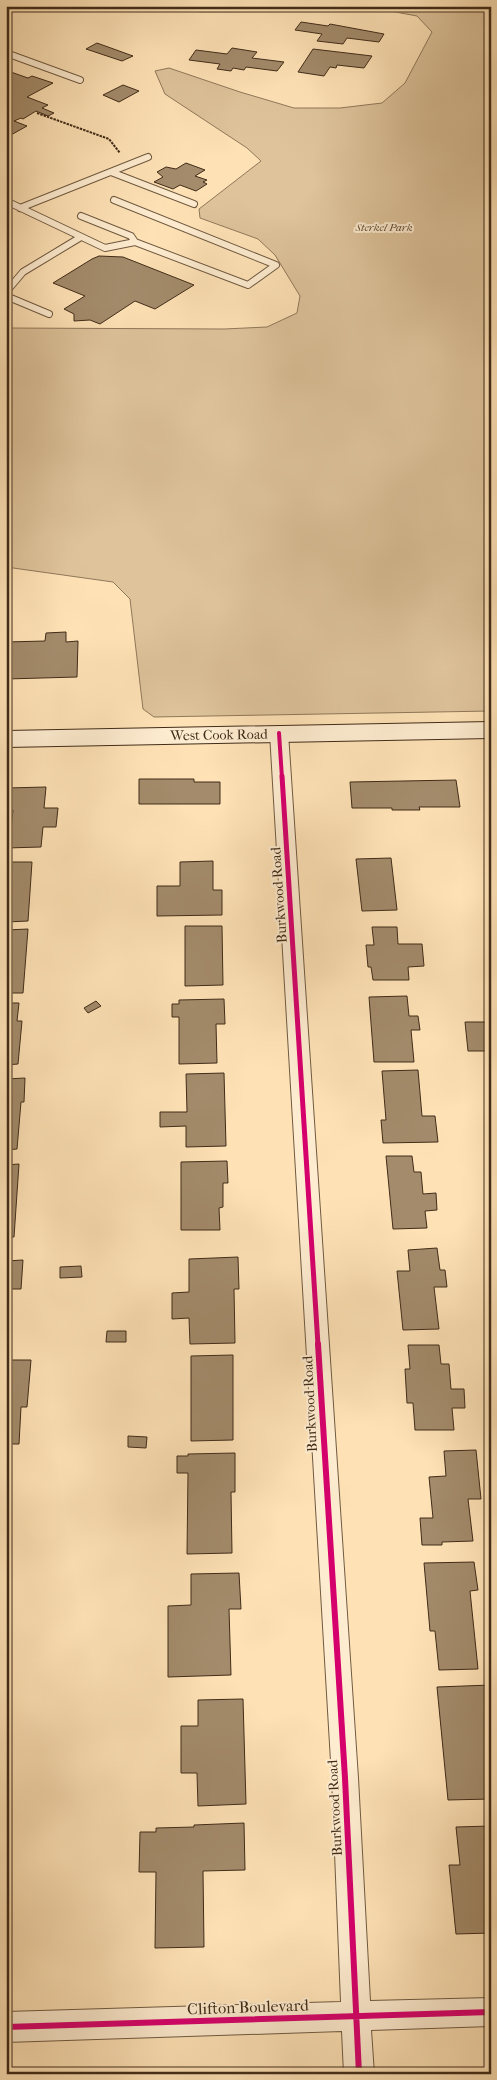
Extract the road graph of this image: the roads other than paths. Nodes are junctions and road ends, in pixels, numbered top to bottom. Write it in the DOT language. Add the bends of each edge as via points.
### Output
graph roads {
  1 [pos="6,53"];
  2 [pos="80,80"];
  3 [pos="148,157"];
  4 [pos="111,172"];
  5 [pos="6,200"];
  6 [pos="114,200"];
  7 [pos="194,204"];
  8 [pos="20,208"];
  9 [pos="81,216"];
  10 [pos="81,237"];
  11 [pos="136,242"];
  12 [pos="6,292"];
  13 [pos="6,296"];
  14 [pos="50,314"];
  15 [pos="491,730"];
  16 [pos="279,733"];
  17 [pos="6,739"];
  18 [pos="491,2012"];
  19 [pos="356,2017"];
  20 [pos="6,2027"];
  21 [pos="360,2074"];
  1 -- 2 [label="lane"];
  3 -- 4 [label="lane"];
  4 -- 7 [label="lane"];
  4 -- 8 [label="lane"];
  5 -- 8 [label="lane"];
  6 -- 11 [label="lane" via="276,265 248,285"];
  8 -- 10 [label="lane"];
  9 -- 11 [label="lane" via="131,236"];
  10 -- 11 [label="lane" via="105,248"];
  10 -- 12 [label="lane" via="23,272"];
  13 -- 14 [label="lane"];
  15 -- 16 [label="main road, West Cook Road"];
  16 -- 17 [label="main road, West Cook Road"];
  16 -- 19 [label="street, Burkwood Road" via="345,1778"];
  18 -- 19 [label="street, Clifton Boulevard"];
  19 -- 20 [label="street, Clifton Boulevard"];
  19 -- 21 [label="street, Burkwood Road"];
}
